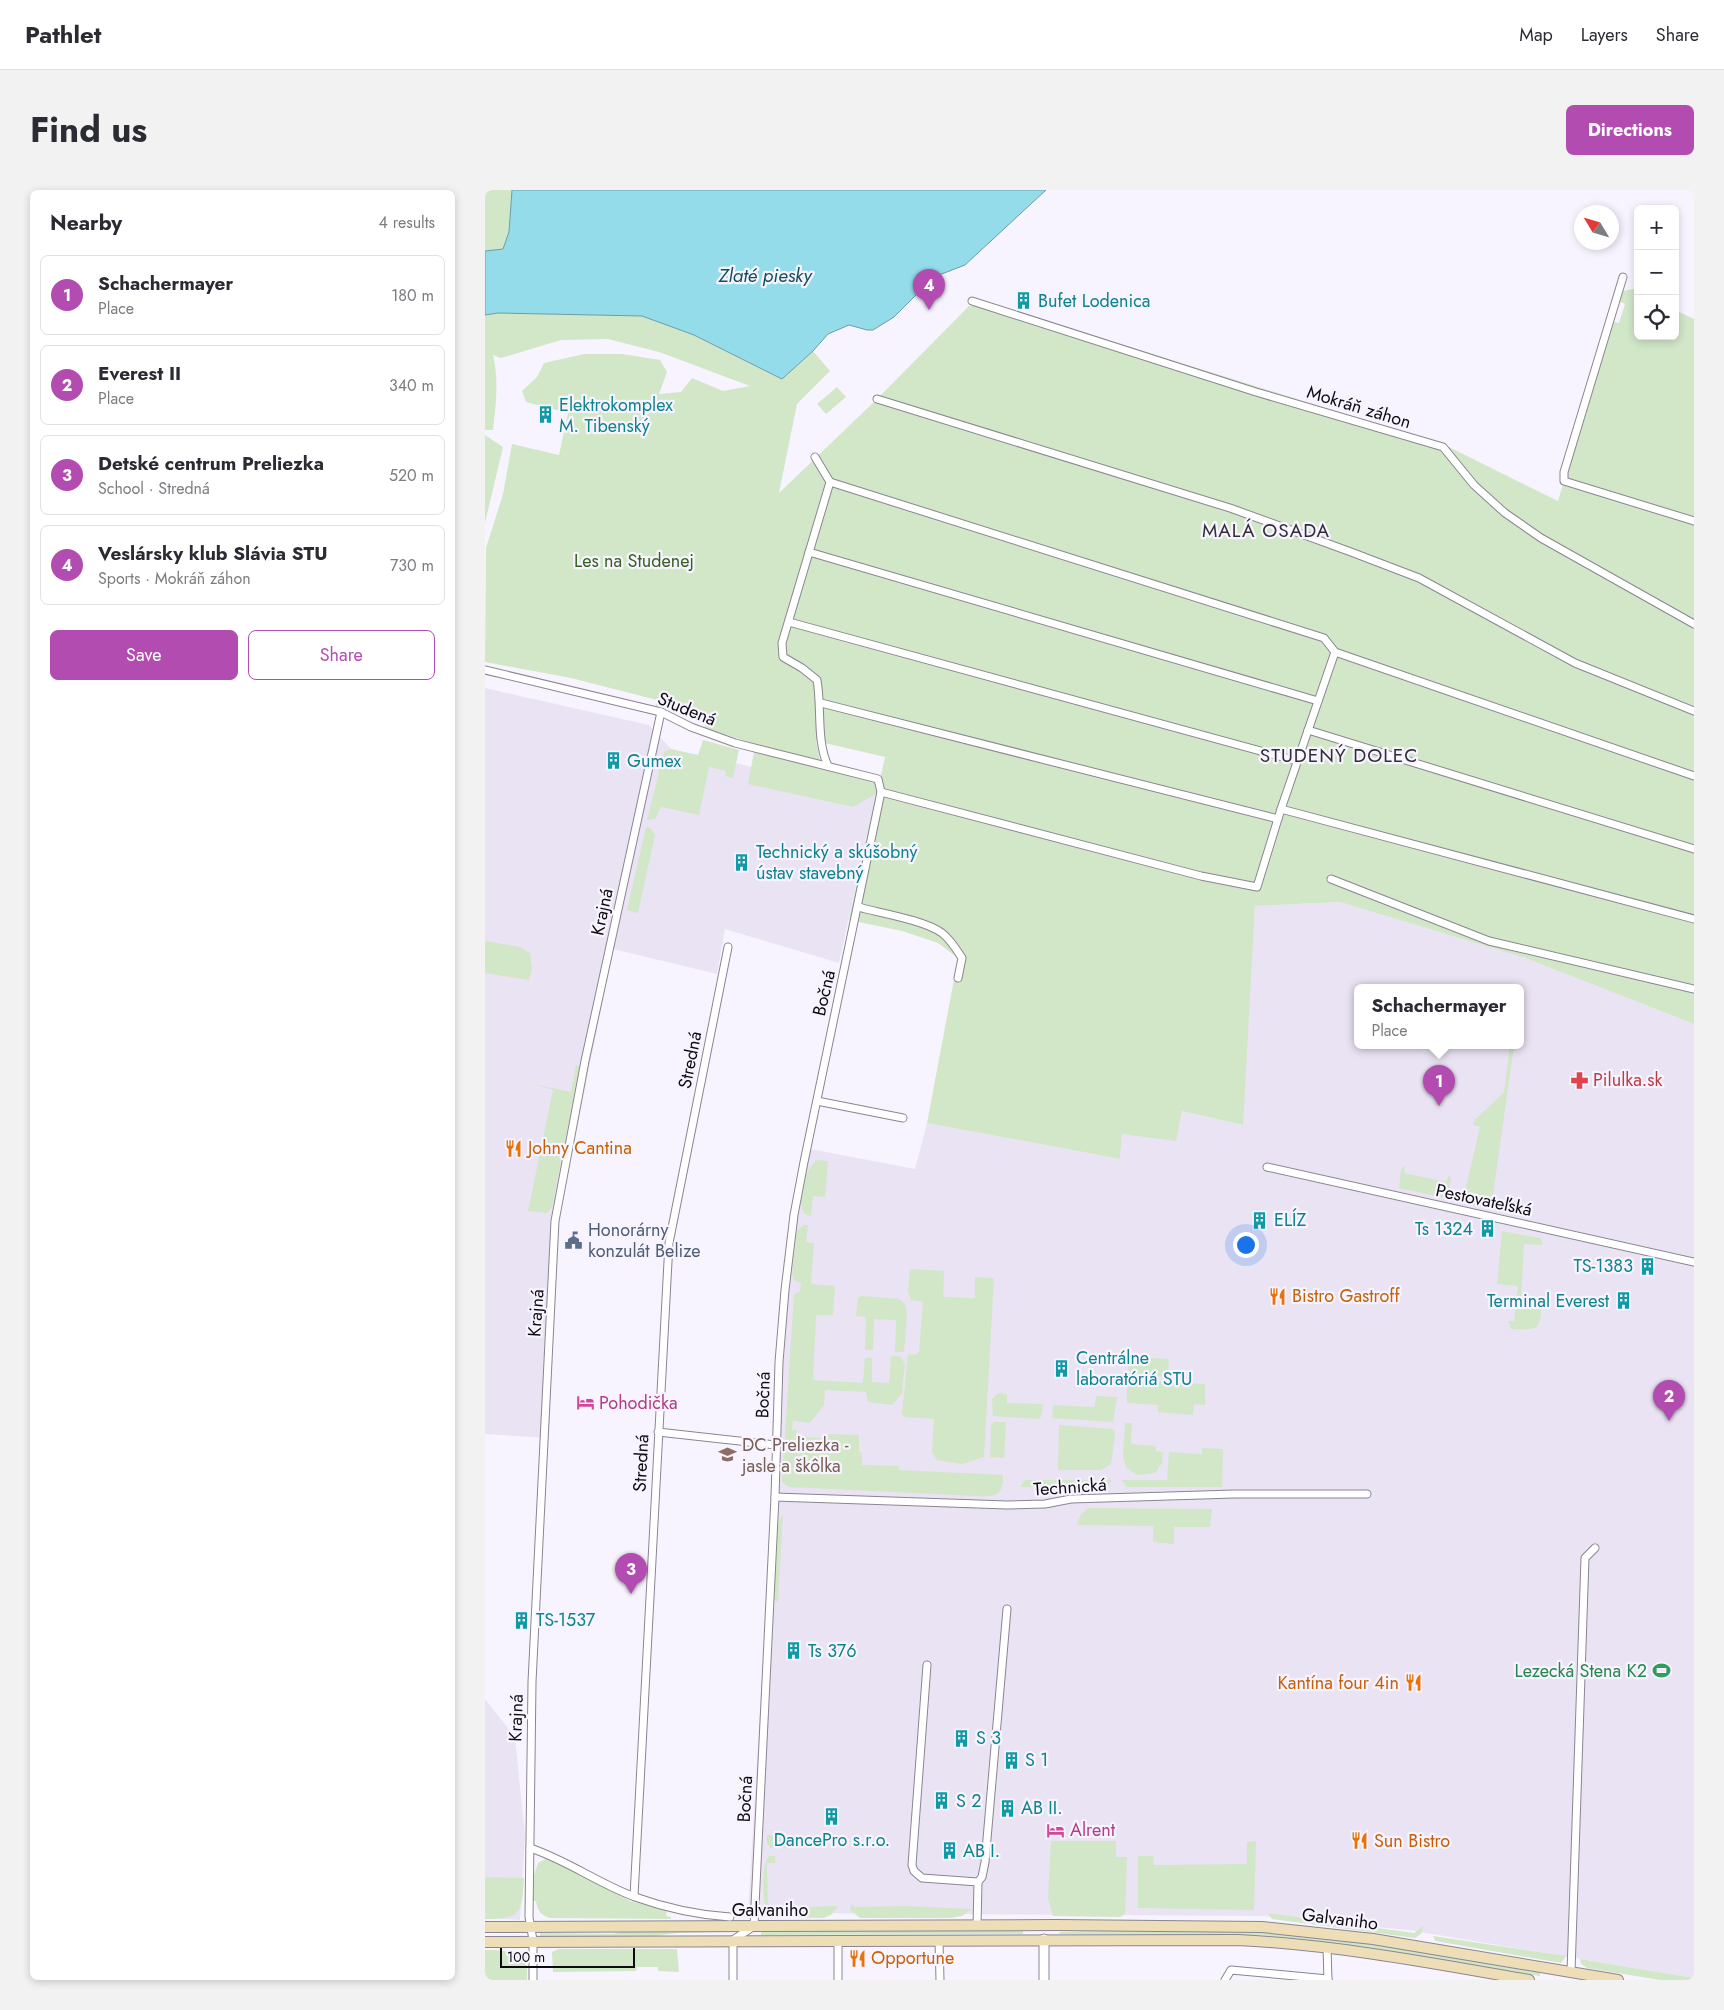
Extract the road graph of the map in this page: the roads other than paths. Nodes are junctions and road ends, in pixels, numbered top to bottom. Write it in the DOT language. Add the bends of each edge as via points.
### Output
graph roads {
  1 [pos="1623,278"];
  2 [pos="971,300"];
  3 [pos="877,399"];
  4 [pos="815,457"];
  5 [pos="830,482"];
  6 [pos="1694,521"];
  7 [pos="809,552"];
  8 [pos="789,622"];
  9 [pos="1694,624"];
  10 [pos="1335,652"];
  11 [pos="485,670"];
  12 [pos="1318,701"];
  13 [pos="821,704"];
  14 [pos="1694,711"];
  15 [pos="661,712"];
  16 [pos="1308,730"];
  17 [pos="1297,761"];
  18 [pos="829,766"];
  19 [pos="1694,776"];
  20 [pos="878,779"];
  21 [pos="881,792"];
  22 [pos="1281,809"];
  23 [pos="1278,819"];
  24 [pos="1694,849"];
  25 [pos="1331,879"];
  26 [pos="858,907"];
  27 [pos="1694,919"];
  28 [pos="728,946"];
  29 [pos="958,978"];
  30 [pos="1694,989"];
  31 [pos="817,1100"];
  32 [pos="903,1118"];
  33 [pos="1267,1167"];
  34 [pos="1694,1262"];
  35 [pos="658,1432"];
  36 [pos="776,1445"];
  37 [pos="1367,1494"];
  38 [pos="775,1497"];
  39 [pos="1595,1548"];
  40 [pos="1007,1609"];
  41 [pos="927,1666"];
  42 [pos="530,1848"];
  43 [pos="978,1882"];
  44 [pos="634,1896"];
  45 [pos="730,1917"];
  46 [pos="1055,1925"];
  47 [pos="754,1926"];
  48 [pos="977,1926"];
  49 [pos="485,1927"];
  50 [pos="531,1927"];
  51 [pos="1045,1939"];
  52 [pos="533,1940"];
  53 [pos="733,1940"];
  54 [pos="838,1940"];
  55 [pos="939,1940"];
  56 [pos="485,1942"];
  57 [pos="1327,1947"];
  58 [pos="1570,1976"];
  59 [pos="1327,1979"];
  60 [pos="533,1980"];
  61 [pos="733,1980"];
  62 [pos="838,1980"];
  63 [pos="939,1980"];
  64 [pos="1045,1980"];
  65 [pos="1225,1980"];
  66 [pos="1529,1980"];
  67 [pos="1618,1980"];
  1 -- 6 [label="street" via="1564,472 1564,481"];
  2 -- 9 [label="street, Mokráň záhon" via="1256,392 1443,447 1473,485 1505,513 1541,538"];
  3 -- 14 [label="street" via="1230,508 1351,552 1419,578 1575,663"];
  4 -- 5 [label="street"];
  5 -- 7 [label="street"];
  5 -- 10 [label="street" via="1324,638"];
  7 -- 8 [label="street"];
  7 -- 12 [label="street"];
  8 -- 13 [label="street" via="782,643 783,658 817,680"];
  8 -- 17 [label="street"];
  10 -- 12 [label="street"];
  10 -- 19 [label="street"];
  11 -- 15 [label="street, Studená"];
  12 -- 16 [label="street"];
  13 -- 18 [label="street" via="822,752"];
  13 -- 23 [label="street"];
  15 -- 18 [label="street, Studená" via="691,728 735,743"];
  15 -- 42 [label="street, Krajná" via="578,1094 555,1221 532,1699"];
  16 -- 17 [label="street"];
  16 -- 24 [label="street"];
  17 -- 22 [label="street"];
  18 -- 20 [label="street, Studená"];
  20 -- 21 [label="street, Bočná"];
  21 -- 23 [label="street" via="1201,876 1257,887"];
  21 -- 26 [label="street, Bočná"];
  22 -- 23 [label="street"];
  22 -- 27 [label="street"];
  25 -- 30 [label="street" via="1489,941"];
  26 -- 29 [label="street" via="941,932 954,944 962,958"];
  26 -- 31 [label="street, Bočná"];
  28 -- 35 [label="street, Stredná" via="669,1243"];
  31 -- 32 [label="street"];
  31 -- 36 [label="street, Bočná" via="794,1215 785,1290"];
  33 -- 34 [label="street, Pestovateľská"];
  35 -- 36 [label="street"];
  35 -- 44 [label="street, Stredná"];
  36 -- 38 [label="street, Bočná"];
  37 -- 38 [label="street, Technická" via="1234,1494 1007,1505"];
  38 -- 47 [label="street, Bočná"];
  39 -- 58 [label="street" via="1585,1558"];
  40 -- 43 [label="street" via="987,1833 982,1877"];
  41 -- 43 [label="street" via="914,1871 922,1878"];
  42 -- 44 [label="street, Galvaniho" via="549,1854"];
  42 -- 50 [label="street, Krajná"];
  43 -- 48 [label="street"];
  44 -- 45 [label="street, Galvaniho" via="696,1915"];
  46 -- 48 [label="main road, Galvaniho"];
  46 -- 51 [label="main road"];
  46 -- 58 [label="main road, Galvaniho" via="1205,1925 1294,1929 1373,1939"];
  47 -- 48 [label="main road, Galvaniho"];
  47 -- 50 [label="main road, Galvaniho"];
  47 -- 53 [label="street"];
  49 -- 50 [label="main road, Galvaniho"];
  50 -- 52 [label="street, Krajná"];
  51 -- 55 [label="main road, Galvaniho"];
  51 -- 57 [label="main road, Galvaniho" via="1238,1940"];
  51 -- 64 [label="street"];
  52 -- 53 [label="main road, Galvaniho"];
  52 -- 56 [label="main road, Galvaniho"];
  52 -- 60 [label="street, Krajná"];
  53 -- 54 [label="main road, Galvaniho"];
  53 -- 61 [label="street"];
  54 -- 55 [label="main road, Galvaniho"];
  54 -- 62 [label="street"];
  55 -- 63 [label="street"];
  57 -- 59 [label="street, Galvaniho"];
  57 -- 66 [label="main road, Galvaniho"];
  58 -- 67 [label="main road, Galvaniho"];
  59 -- 65 [label="street" via="1231,1970"];
}
